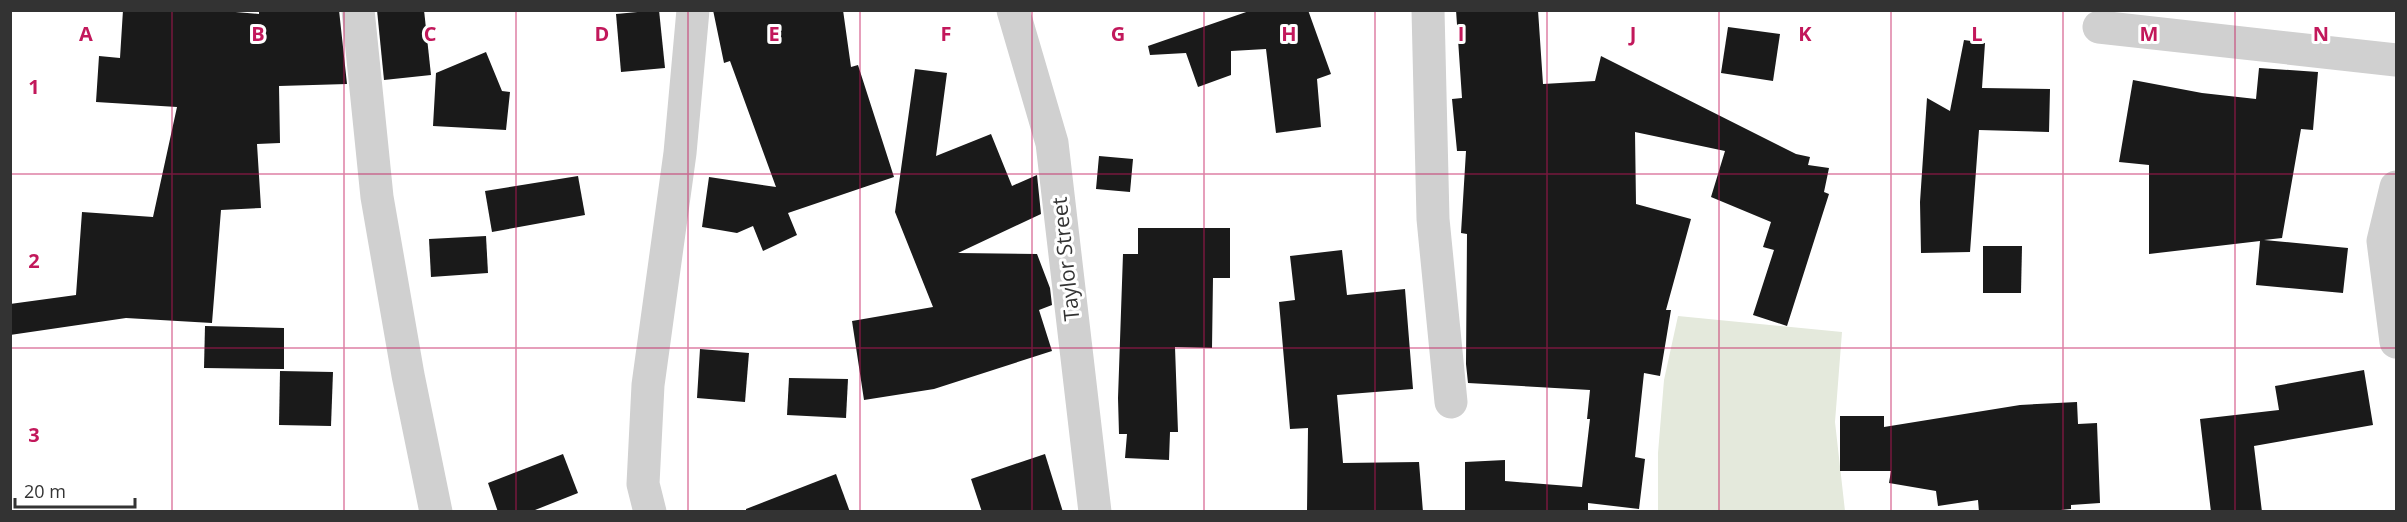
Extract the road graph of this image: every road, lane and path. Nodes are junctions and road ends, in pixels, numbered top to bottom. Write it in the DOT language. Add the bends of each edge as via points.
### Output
graph roads {
  1 [pos="358,10"];
  2 [pos="693,10"];
  3 [pos="1013,10"];
  4 [pos="1428,10"];
  5 [pos="2099,27"];
  6 [pos="2397,60"];
  7 [pos="2397,187"];
  8 [pos="2397,342"];
  9 [pos="1451,402"];
  10 [pos="436,512"];
  11 [pos="650,512"];
  12 [pos="1095,512"];
  1 -- 10 [label="street" via="377,197"];
  2 -- 11 [label="street" via="680,153 648,385 643,484"];
  3 -- 12 [label="street, Taylor Street" via="1052,143"];
  4 -- 9 [label="street" via="1433,219"];
  5 -- 6 [label="street"];
  7 -- 8 [label="street" via="2383,241"];
}
